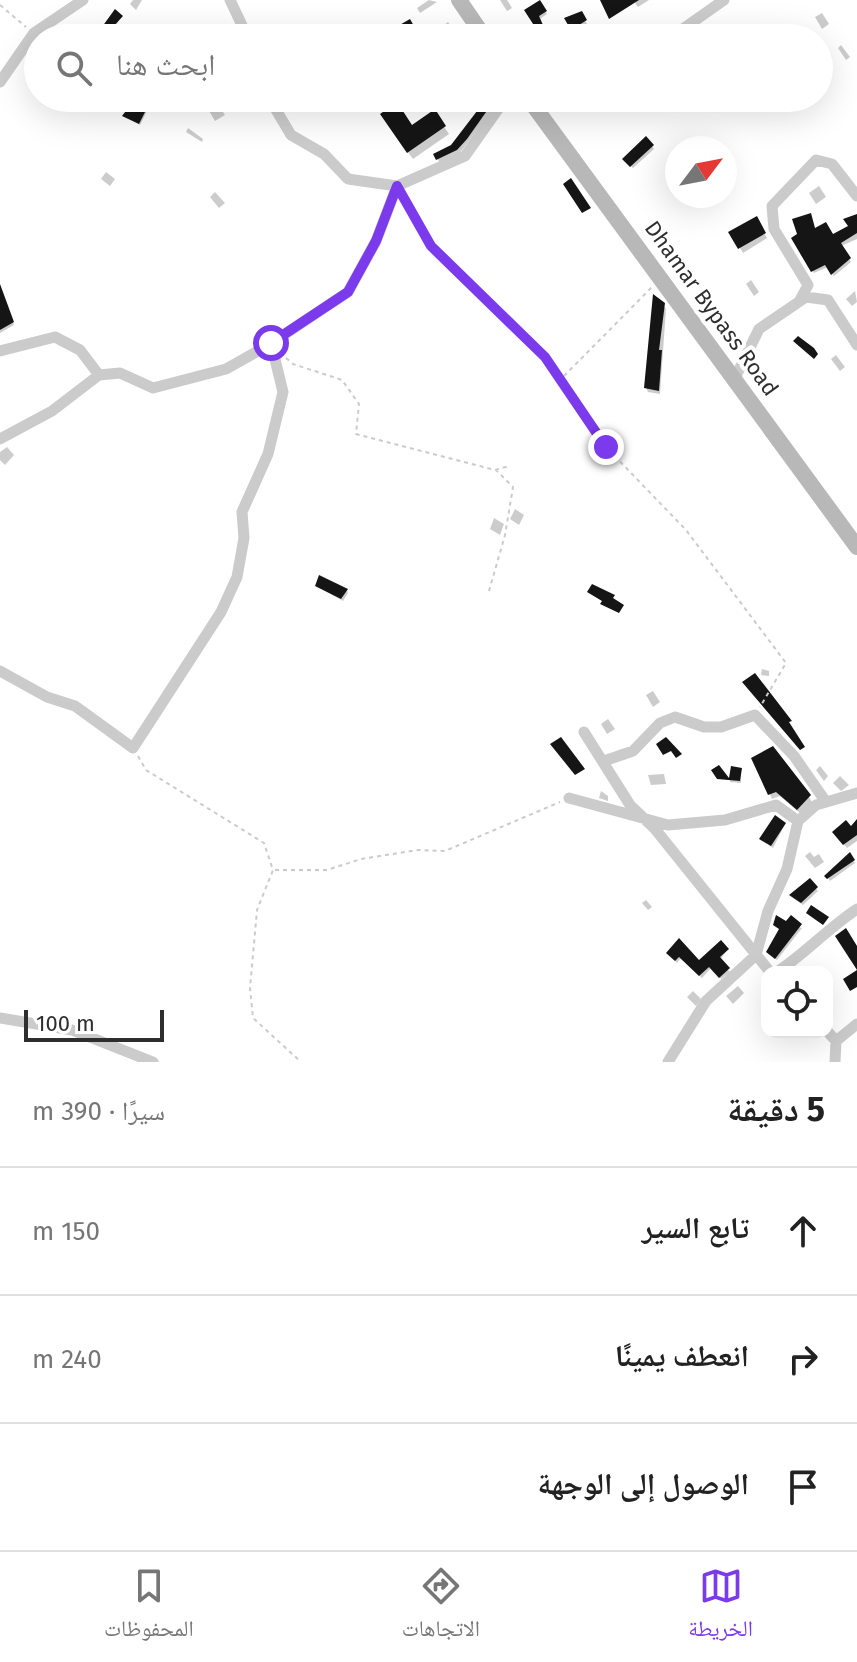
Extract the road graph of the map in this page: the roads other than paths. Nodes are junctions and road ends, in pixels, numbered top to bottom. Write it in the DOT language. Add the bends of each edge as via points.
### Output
graph roads {
  1 [pos="83,0"];
  2 [pos="230,0"];
  3 [pos="459,0"];
  4 [pos="724,0"];
  5 [pos="47,24"];
  6 [pos="241,24"];
  7 [pos="475,24"];
  8 [pos="690,24"];
  9 [pos="24,47"];
  10 [pos="0,82"];
  11 [pos="277,112"];
  12 [pos="496,112"];
  13 [pos="538,112"];
  14 [pos="397,186"];
  15 [pos="857,196"];
  16 [pos="800,300"];
  17 [pos="271,343"];
  18 [pos="857,345"];
  19 [pos="0,351"];
  20 [pos="99,375"];
  21 [pos="735,378"];
  22 [pos="0,439"];
  23 [pos="857,547"];
  24 [pos="0,671"];
  25 [pos="584,732"];
  26 [pos="604,761"];
  27 [pos="857,793"];
  28 [pos="569,798"];
  29 [pos="826,802"];
  30 [pos="647,821"];
  31 [pos="798,821"];
  32 [pos="857,909"];
  33 [pos="756,955"];
  34 [pos="765,966"];
  35 [pos="786,966"];
  36 [pos="0,1018"];
  37 [pos="857,1024"];
  38 [pos="833,1036"];
  39 [pos="832,1038"];
  40 [pos="153,1062"];
  41 [pos="668,1062"];
  42 [pos="835,1062"];
  1 -- 5 [label="street"];
  2 -- 6 [label="street"];
  3 -- 7 [label="main road"];
  4 -- 8 [label="street"];
  9 -- 10 [label="street"];
  11 -- 14 [label="street" via="291,135 324,154 348,179"];
  12 -- 14 [label="street" via="465,156"];
  13 -- 21 [label="main road, Dhamar Bypass Road"];
  14 -- 17 [label="street" via="376,241 348,292"];
  15 -- 16 [label="street" via="832,164 816,160 772,206 774,229 808,285"];
  16 -- 18 [label="street" via="828,300"];
  16 -- 21 [label="street" via="759,329"];
  17 -- 20 [label="street" via="226,369 153,388 120,373"];
  17 -- 24 [label="street" via="283,392 268,454 242,512 237,577 221,612 133,748 75,706"];
  19 -- 20 [label="street" via="55,337 80,350"];
  20 -- 22 [label="street" via="52,411"];
  21 -- 23 [label="main road, Dhamar Bypass Road"];
  25 -- 26 [label="street"];
  26 -- 29 [label="street" via="633,751 660,723 675,717 721,727 755,715 794,756"];
  26 -- 30 [label="street" via="630,805"];
  27 -- 29 [label="street"];
  28 -- 30 [label="street"];
  29 -- 31 [label="street"];
  30 -- 31 [label="street" via="694,825 776,805"];
  30 -- 33 [label="street"];
  31 -- 33 [label="street"];
  32 -- 35 [label="street"];
  33 -- 34 [label="street"];
  33 -- 41 [label="street" via="706,1001"];
  36 -- 40 [label="street" via="72,1030"];
  37 -- 38 [label="street"];
  39 -- 42 [label="street"];
}
